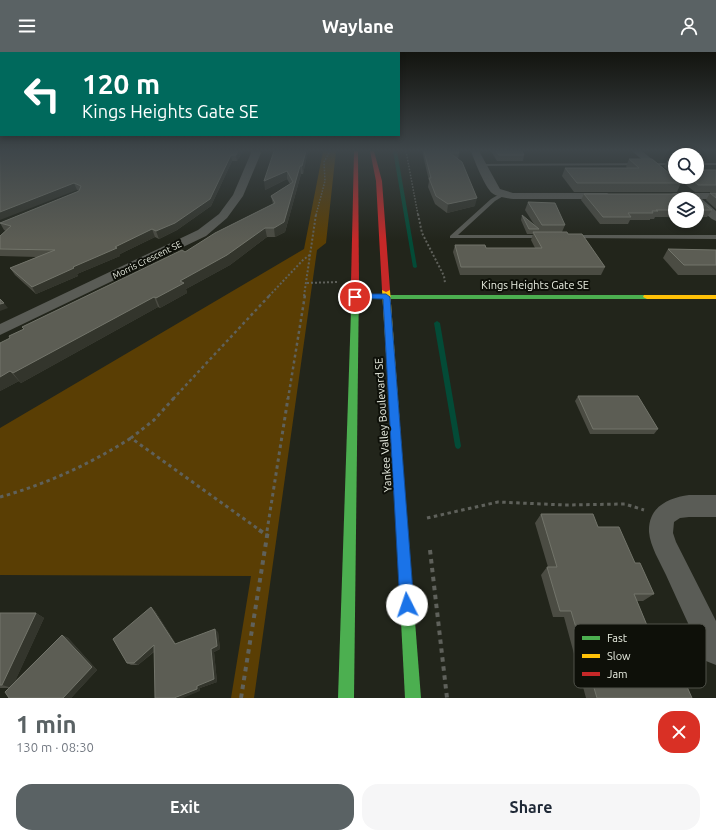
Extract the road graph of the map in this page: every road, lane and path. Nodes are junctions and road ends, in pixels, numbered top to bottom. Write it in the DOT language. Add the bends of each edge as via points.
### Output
graph roads {
  1 [pos="244,181"];
  2 [pos="325,181"];
  3 [pos="356,181"];
  4 [pos="378,181"];
  5 [pos="412,181"];
  6 [pos="490,181"];
  7 [pos="673,181"];
  8 [pos="687,192"];
  9 [pos="503,194"];
  10 [pos="621,196"];
  11 [pos="661,196"];
  12 [pos="716,196"];
  13 [pos="668,197"];
  14 [pos="704,198"];
  15 [pos="704,207"];
  16 [pos="716,217"];
  17 [pos="548,237"];
  18 [pos="564,237"];
  19 [pos="716,237"];
  20 [pos="311,254"];
  21 [pos="343,282"];
  22 [pos="307,283"];
  23 [pos="446,285"];
  24 [pos="355,297"];
  25 [pos="386,297"];
  26 [pos="716,297"];
  27 [pos="0,330"];
  28 [pos="131,438"];
  29 [pos="0,497"];
  30 [pos="716,506"];
  31 [pos="664,516"];
  32 [pos="427,518"];
  33 [pos="266,535"];
  34 [pos="703,624"];
  35 [pos="706,630"];
  36 [pos="716,651"];
  37 [pos="241,698"];
  38 [pos="346,698"];
  39 [pos="413,698"];
  1 -- 27 [label="street, Morris Crescent SE" via="238,196 223,216 202,233"];
  2 -- 20 [label="path" via="314,222"];
  3 -- 24 [label="street"];
  4 -- 25 [label="street, Yankee Valley Boulevard SE"];
  5 -- 23 [label="path" via="422,233"];
  6 -- 9 [label="street" via="496,190"];
  7 -- 8 [label="street"];
  9 -- 10 [label="street"];
  9 -- 17 [label="lane" via="494,198 452,237"];
  11 -- 13 [label="street"];
  12 -- 14 [label="street"];
  15 -- 16 [label="street"];
  18 -- 19 [label="lane"];
  20 -- 22 [label="path"];
  20 -- 28 [label="path" via="276,288 154,420"];
  21 -- 22 [label="path"];
  22 -- 33 [label="path"];
  24 -- 25 [label="street, Kings Heights Gate SE"];
  24 -- 38 [label="street"];
  25 -- 26 [label="street, Kings Heights Gate SE"];
  25 -- 39 [label="street, Yankee Valley Boulevard SE"];
  28 -- 29 [label="path" via="103,456 58,478"];
  28 -- 33 [label="path"];
  30 -- 31 [label="street" via="672,509"];
  31 -- 32 [label="path" via="625,504 498,502"];
  31 -- 34 [label="street" via="661,530 665,546"];
  33 -- 37 [label="path"];
  35 -- 36 [label="street"];
}
